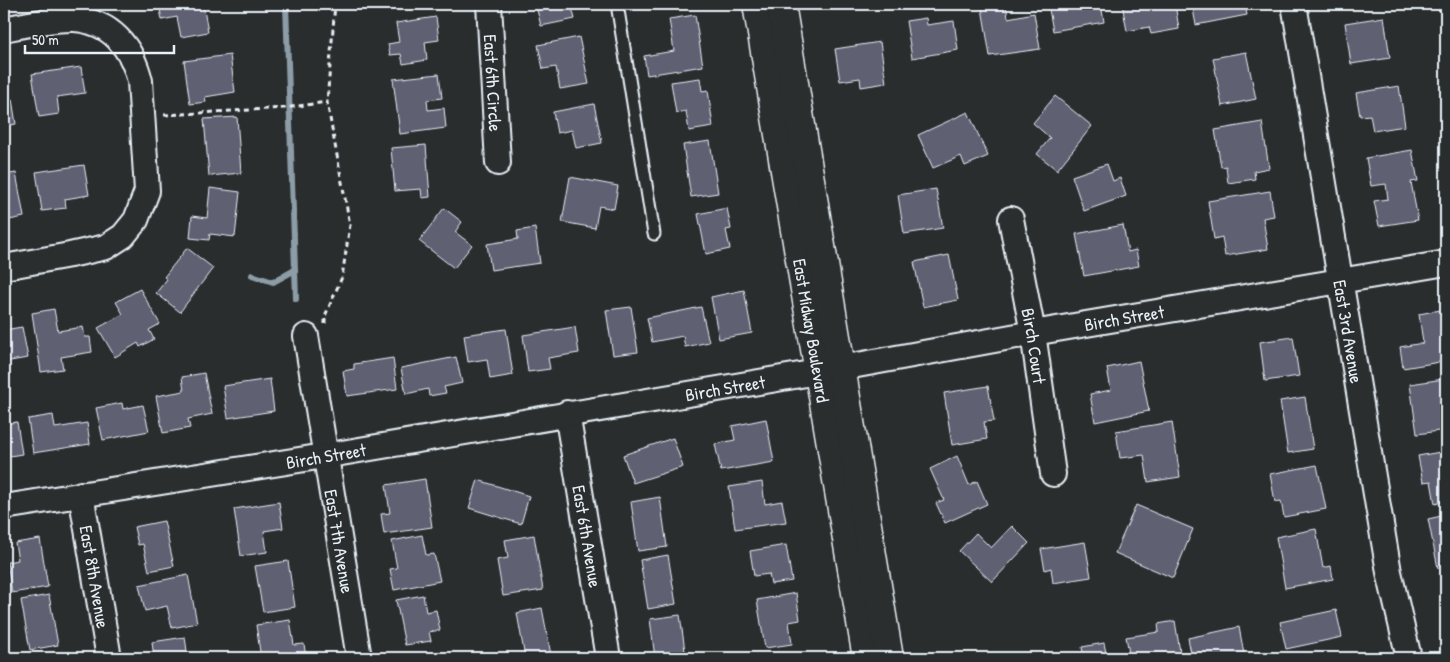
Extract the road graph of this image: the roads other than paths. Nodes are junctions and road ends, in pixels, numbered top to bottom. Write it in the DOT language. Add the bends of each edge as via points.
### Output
graph roads {
  1 [pos="489,4"];
  2 [pos="617,4"];
  3 [pos="756,4"];
  4 [pos="781,4"];
  5 [pos="1294,4"];
  6 [pos="4,29"];
  7 [pos="498,163"];
  8 [pos="1012,219"];
  9 [pos="654,234"];
  10 [pos="1446,264"];
  11 [pos="4,267"];
  12 [pos="1341,282"];
  13 [pos="1033,333"];
  14 [pos="306,336"];
  15 [pos="830,370"];
  16 [pos="567,414"];
  17 [pos="324,456"];
  18 [pos="1054,474"];
  19 [pos="81,494"];
  20 [pos="4,507"];
  21 [pos="109,658"];
  22 [pos="359,658"];
  23 [pos="608,658"];
  24 [pos="867,658"];
  25 [pos="889,658"];
  26 [pos="1409,658"];
  1 -- 7 [label="street, East 6th Circle"];
  2 -- 9 [label="lane"];
  3 -- 15 [label="main road, East Midway Boulevard"];
  4 -- 15 [label="main road, East Midway Boulevard"];
  5 -- 12 [label="street, East 3rd Avenue"];
  6 -- 11 [label="street" via="73,19 95,24 114,35 129,50 140,81 146,191 136,220 122,236 106,247"];
  8 -- 13 [label="street, Birch Court"];
  10 -- 12 [label="street, Birch Street"];
  12 -- 13 [label="street, Birch Street"];
  12 -- 26 [label="street, East 3rd Avenue" via="1389,572"];
  13 -- 15 [label="street, Birch Street"];
  13 -- 18 [label="street, Birch Court"];
  14 -- 17 [label="street, East 7th Avenue"];
  15 -- 16 [label="street, Birch Street"];
  15 -- 24 [label="main road, East Midway Boulevard"];
  15 -- 25 [label="main road, East Midway Boulevard"];
  16 -- 17 [label="street, Birch Street"];
  16 -- 23 [label="street, East 6th Avenue"];
  17 -- 19 [label="street, Birch Street"];
  17 -- 22 [label="street, East 7th Avenue"];
  19 -- 20 [label="street, Birch Street"];
  19 -- 21 [label="street, East 8th Avenue"];
}
